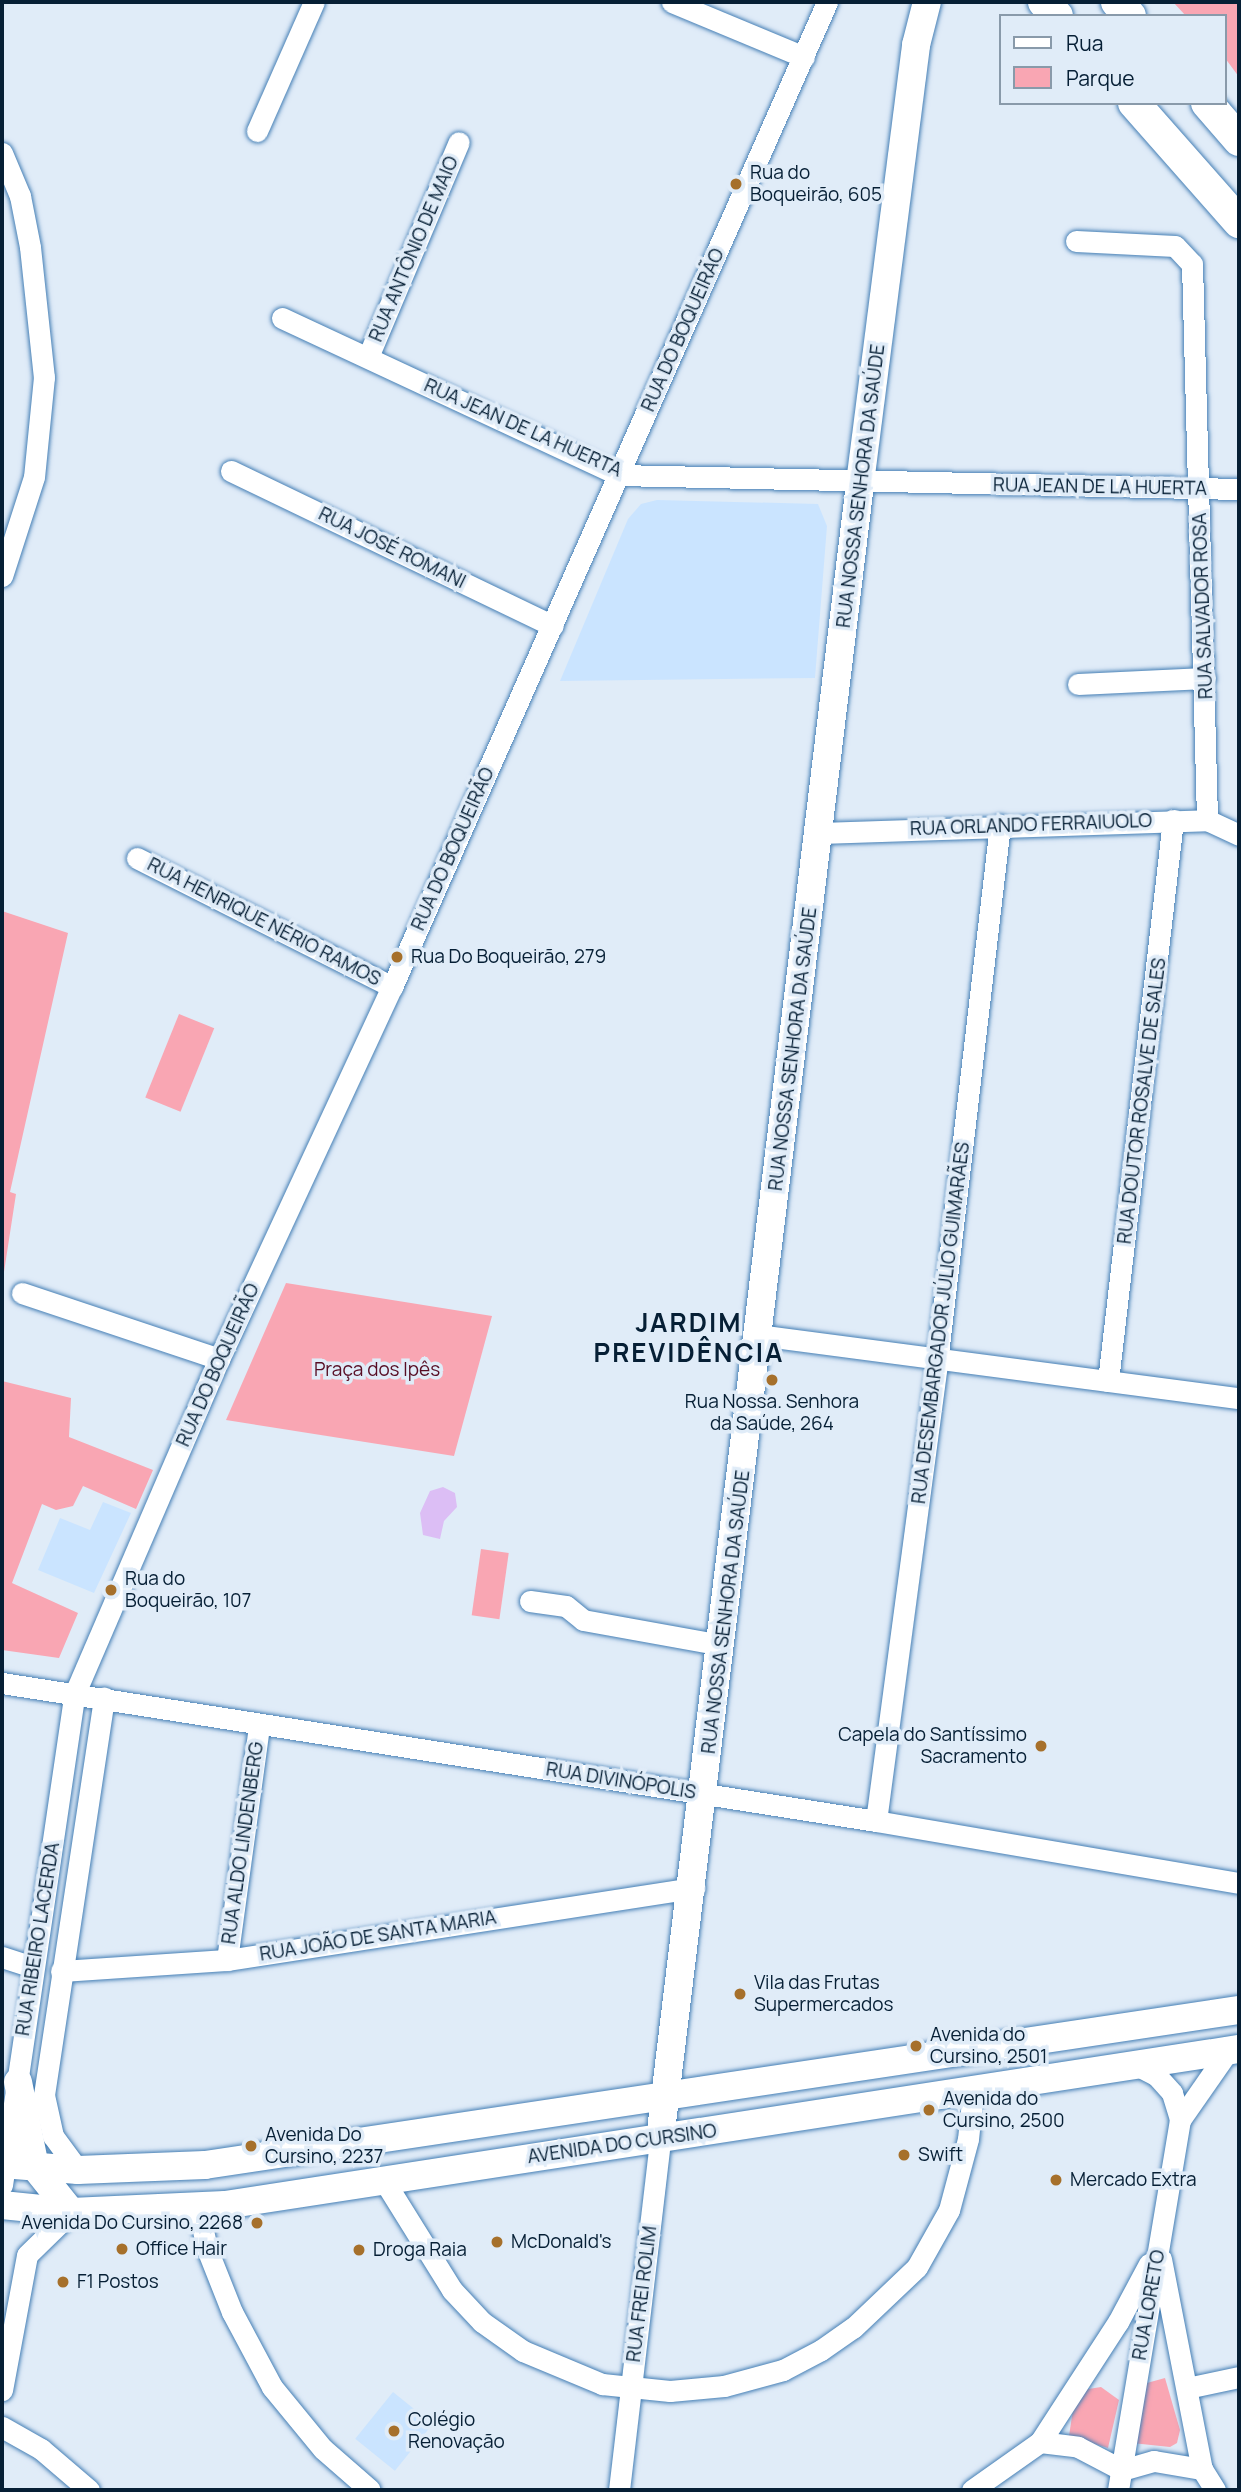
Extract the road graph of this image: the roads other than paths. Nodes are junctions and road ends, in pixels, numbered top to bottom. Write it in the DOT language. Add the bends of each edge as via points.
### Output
graph roads {
  1 [pos="314,2"];
  2 [pos="672,2"];
  3 [pos="827,2"];
  4 [pos="917,2"];
  5 [pos="927,2"];
  6 [pos="916,45"];
  7 [pos="804,57"];
  8 [pos="1136,105"];
  9 [pos="1209,105"];
  10 [pos="257,131"];
  11 [pos="1239,139"];
  12 [pos="459,142"];
  13 [pos="2,153"];
  14 [pos="1239,222"];
  15 [pos="1076,241"];
  16 [pos="282,318"];
  17 [pos="368,357"];
  18 [pos="232,471"];
  19 [pos="618,475"];
  20 [pos="860,483"];
  21 [pos="1200,489"];
  22 [pos="1239,489"];
  23 [pos="2,576"];
  24 [pos="553,626"];
  25 [pos="1205,678"];
  26 [pos="1078,684"];
  27 [pos="1173,820"];
  28 [pos="1207,820"];
  29 [pos="1000,825"];
  30 [pos="820,833"];
  31 [pos="1239,835"];
  32 [pos="137,858"];
  33 [pos="392,987"];
  34 [pos="22,1293"];
  35 [pos="758,1335"];
  36 [pos="219,1359"];
  37 [pos="937,1362"];
  38 [pos="1108,1381"];
  39 [pos="1239,1398"];
  40 [pos="530,1601"];
  41 [pos="722,1645"];
  42 [pos="2,1683"];
  43 [pos="75,1693"];
  44 [pos="104,1698"];
  45 [pos="259,1726"];
  46 [pos="705,1794"];
  47 [pos="876,1821"];
  48 [pos="1239,1883"];
  49 [pos="694,1888"];
  50 [pos="2,1957"];
  51 [pos="227,1959"];
  52 [pos="33,1967"];
  53 [pos="61,1971"];
  54 [pos="1239,2010"];
  55 [pos="1233,2050"];
  56 [pos="1138,2066"];
  57 [pos="973,2092"];
  58 [pos="12,2096"];
  59 [pos="664,2098"];
  60 [pos="1180,2120"];
  61 [pos="660,2139"];
  62 [pos="35,2167"];
  63 [pos="78,2170"];
  64 [pos="3,2171"];
  65 [pos="383,2179"];
  66 [pos="2,2205"];
  67 [pos="198,2207"];
  68 [pos="71,2212"];
  69 [pos="1159,2247"];
  70 [pos="1239,2376"];
  71 [pos="631,2388"];
  72 [pos="1186,2388"];
  73 [pos="2,2390"];
  74 [pos="2,2427"];
  75 [pos="1040,2442"];
  76 [pos="1202,2469"];
  77 [pos="1120,2480"];
  78 [pos="89,2490"];
  79 [pos="370,2490"];
  80 [pos="619,2490"];
  81 [pos="972,2490"];
  82 [pos="1214,2490"];
  1 -- 10 [label="street"];
  2 -- 7 [label="street"];
  3 -- 7 [label="street, RUA DO BOQUEIRÃO"];
  4 -- 6 [label="main road"];
  5 -- 6 [label="main road, RUA NOSSA SENHORA DA SAÚDE"];
  6 -- 20 [label="main road, RUA NOSSA SENHORA DA SAÚDE"];
  7 -- 19 [label="street, RUA DO BOQUEIRÃO"];
  8 -- 14 [label="highway"];
  9 -- 11 [label="highway"];
  12 -- 17 [label="street, RUA ANTÔNIO DE MAIO"];
  13 -- 23 [label="street" via="20,196 30,247 44,377 34,477"];
  15 -- 21 [label="street, RUA SALVADOR ROSA" via="1175,246 1192,264"];
  16 -- 17 [label="street, RUA JEAN DE LA HUERTA"];
  17 -- 19 [label="street, RUA JEAN DE LA HUERTA"];
  18 -- 24 [label="street, RUA JOSÉ ROMANI"];
  19 -- 20 [label="street, RUA JEAN DE LA HUERTA"];
  19 -- 24 [label="street, RUA DO BOQUEIRÃO"];
  20 -- 21 [label="street, RUA JEAN DE LA HUERTA"];
  20 -- 30 [label="main road, RUA NOSSA SENHORA DA SAÚDE"];
  21 -- 22 [label="street, RUA JEAN DE LA HUERTA"];
  21 -- 25 [label="street, RUA SALVADOR ROSA"];
  24 -- 33 [label="street, RUA DO BOQUEIRÃO"];
  25 -- 26 [label="street"];
  25 -- 28 [label="street, RUA SALVADOR ROSA"];
  27 -- 28 [label="street, RUA ORLANDO FERRAIUOLO"];
  27 -- 29 [label="street, RUA ORLANDO FERRAIUOLO"];
  27 -- 38 [label="street, RUA DOUTOR ROSALVE DE SALES"];
  28 -- 31 [label="street, RUA ORLANDO FERRAIUOLO"];
  29 -- 30 [label="street, RUA ORLANDO FERRAIUOLO"];
  29 -- 37 [label="street, RUA DESEMBARGADOR JÚLIO GUIMARÃES"];
  30 -- 35 [label="main road, RUA NOSSA SENHORA DA SAÚDE"];
  32 -- 33 [label="street, RUA HENRIQUE NÉRIO RAMOS"];
  33 -- 36 [label="street, RUA DO BOQUEIRÃO"];
  34 -- 36 [label="street"];
  35 -- 37 [label="street"];
  35 -- 41 [label="main road, RUA NOSSA SENHORA DA SAÚDE"];
  36 -- 43 [label="street, RUA DO BOQUEIRÃO"];
  37 -- 38 [label="street"];
  37 -- 47 [label="street, RUA DESEMBARGADOR JÚLIO GUIMARÃES"];
  38 -- 39 [label="street"];
  40 -- 41 [label="street" via="566,1606 583,1620"];
  41 -- 46 [label="main road, RUA NOSSA SENHORA DA SAÚDE"];
  42 -- 43 [label="street, RUA DIVINÓPOLIS"];
  43 -- 44 [label="street, RUA DIVINÓPOLIS"];
  43 -- 52 [label="street, RUA RIBEIRO LACERDA"];
  44 -- 45 [label="street, RUA DIVINÓPOLIS"];
  44 -- 53 [label="street, RUA RIBEIRO LACERDA"];
  45 -- 46 [label="street, RUA DIVINÓPOLIS"];
  45 -- 51 [label="street, RUA ALDO LINDENBERG"];
  46 -- 47 [label="street, RUA DIVINÓPOLIS"];
  46 -- 49 [label="main road, RUA NOSSA SENHORA DA SAÚDE"];
  47 -- 48 [label="street, RUA DIVINÓPOLIS"];
  49 -- 51 [label="street, RUA JOÃO DE SANTA MARIA"];
  49 -- 59 [label="main road, RUA NOSSA SENHORA DA SAÚDE"];
  50 -- 52 [label="street"];
  51 -- 53 [label="street, RUA JOÃO DE SANTA MARIA"];
  52 -- 58 [label="street, RUA RIBEIRO LACERDA"];
  53 -- 63 [label="street, RUA RIBEIRO LACERDA" via="44,2095 53,2136"];
  54 -- 59 [label="main road, AVENIDA DO CURSINO"];
  55 -- 56 [label="main road, AVENIDA DO CURSINO"];
  55 -- 60 [label="street, RUA LORETO"];
  56 -- 57 [label="main road, AVENIDA DO CURSINO"];
  56 -- 60 [label="street" via="1156,2075 1172,2093"];
  57 -- 61 [label="main road, AVENIDA DO CURSINO"];
  57 -- 71 [label="street" via="962,2165 942,2230 917,2267 853,2328 782,2370 742,2382 670,2391"];
  58 -- 62 [label="main road"];
  58 -- 64 [label="street, RUA RIBEIRO LACERDA"];
  59 -- 61 [label="main road, RUA FREI ROLIM"];
  59 -- 63 [label="main road, AVENIDA DO CURSINO" via="205,2165"];
  60 -- 69 [label="street, RUA LORETO"];
  61 -- 65 [label="main road, AVENIDA DO CURSINO"];
  61 -- 71 [label="street, RUA FREI ROLIM"];
  62 -- 63 [label="main road, AVENIDA DO CURSINO"];
  62 -- 64 [label="main road, AVENIDA DO CURSINO"];
  62 -- 68 [label="main road"];
  65 -- 67 [label="main road, AVENIDA DO CURSINO"];
  65 -- 71 [label="street" via="452,2290 482,2322 565,2373"];
  66 -- 68 [label="main road, AVENIDA DO CURSINO"];
  67 -- 68 [label="main road, AVENIDA DO CURSINO"];
  67 -- 79 [label="street" via="207,2249 232,2312 272,2386 323,2449"];
  68 -- 73 [label="street" via="40,2237 27,2255"];
  69 -- 72 [label="street"];
  69 -- 75 [label="street" via="1118,2322"];
  69 -- 77 [label="street, RUA LORETO"];
  70 -- 72 [label="street"];
  71 -- 80 [label="street, RUA FREI ROLIM"];
  72 -- 76 [label="street"];
  74 -- 78 [label="street" via="41,2449"];
  75 -- 77 [label="street" via="1078,2447"];
  75 -- 81 [label="street"];
  76 -- 77 [label="street" via="1168,2461"];
  76 -- 82 [label="street"];
}
